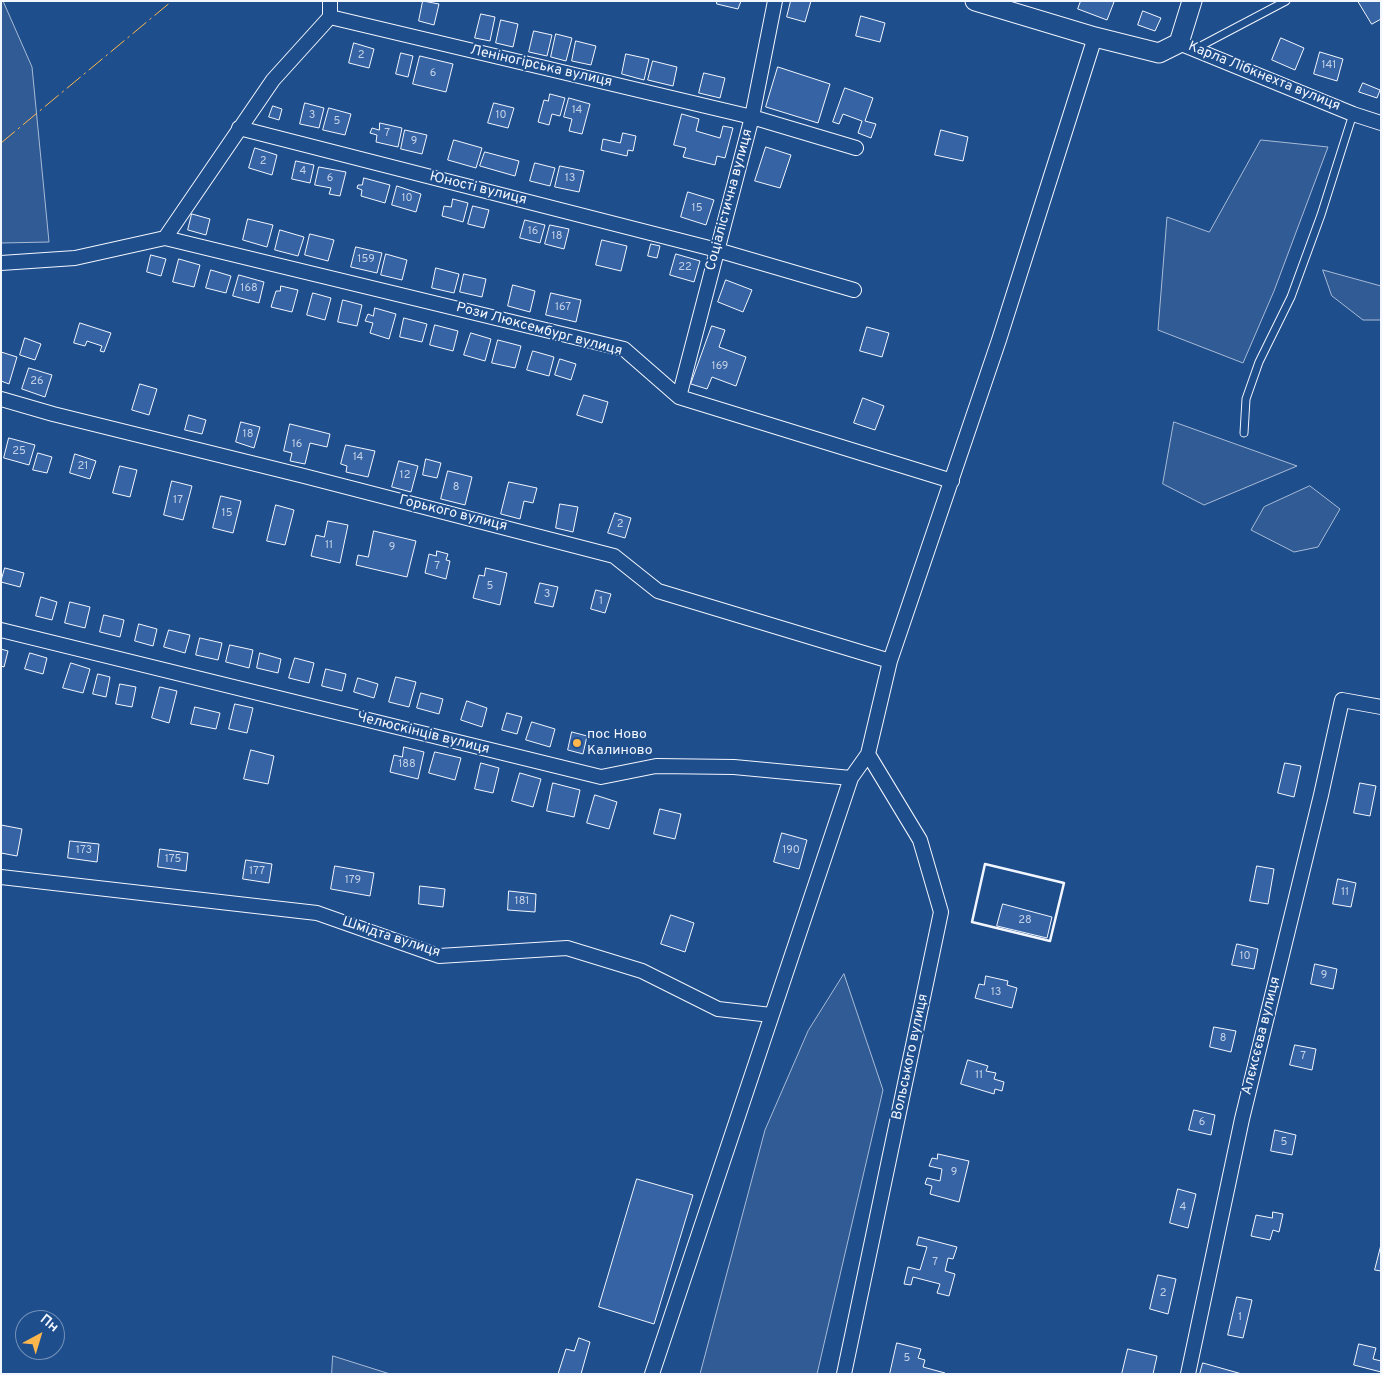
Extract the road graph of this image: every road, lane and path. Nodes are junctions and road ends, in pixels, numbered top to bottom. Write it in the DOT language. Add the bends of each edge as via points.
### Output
graph roads {
  1 [pos="330,1"];
  2 [pos="775,1"];
  3 [pos="974,1"];
  4 [pos="1192,1"];
  5 [pos="1286,1"];
  6 [pos="330,17"];
  7 [pos="1095,37"];
  8 [pos="1187,46"];
  9 [pos="1353,114"];
  10 [pos="752,117"];
  11 [pos="1381,123"];
  12 [pos="239,128"];
  13 [pos="856,148"];
  14 [pos="165,238"];
  15 [pos="717,250"];
  16 [pos="1,263"];
  17 [pos="854,290"];
  18 [pos="679,397"];
  19 [pos="1,399"];
  20 [pos="1244,433"];
  21 [pos="952,481"];
  22 [pos="1,630"];
  23 [pos="890,661"];
  24 [pos="1381,707"];
  25 [pos="868,754"];
  26 [pos="851,778"];
  27 [pos="1,877"];
  28 [pos="771,1014"];
  29 [pos="652,1374"];
  30 [pos="844,1374"];
  31 [pos="1188,1374"];
  1 -- 6 [label="street"];
  2 -- 10 [label="street, Соціалістична вулиця"];
  3 -- 7 [label="street, Карла Лібкнехта вулиця"];
  4 -- 8 [label="street"];
  5 -- 8 [label="lane"];
  6 -- 10 [label="street, Леніногірська вулиця"];
  6 -- 12 [label="street" via="273,80"];
  7 -- 8 [label="street, Карла Лібкнехта вулиця" via="1159,53"];
  7 -- 21 [label="street"];
  8 -- 9 [label="street, Карла Лібкнехта вулиця"];
  9 -- 11 [label="street, Карла Лібкнехта вулиця"];
  9 -- 20 [label="lane" via="1322,215 1291,297 1259,362 1246,398"];
  10 -- 13 [label="street, Леніногірська вулиця"];
  10 -- 15 [label="street, Соціалістична вулиця"];
  12 -- 14 [label="street"];
  12 -- 15 [label="street, Юності вулиця"];
  14 -- 16 [label="street" via="75,258"];
  14 -- 18 [label="street, Рози Люксембург вулиця" via="624,349"];
  15 -- 17 [label="street, Юності вулиця"];
  15 -- 18 [label="street, Соціалістична вулиця"];
  18 -- 21 [label="street, Рози Люксембург вулиця"];
  19 -- 23 [label="street, Горького вулиця" via="614,556 658,591"];
  21 -- 23 [label="street"];
  22 -- 26 [label="street, Челюскінців вулиця" via="601,777 656,766 734,767"];
  23 -- 25 [label="street"];
  24 -- 31 [label="street, Алєксєєва вулиця" via="1342,700 1242,1119"];
  25 -- 26 [label="street"];
  25 -- 30 [label="street, Вольського вулиця" via="920,840 941,912"];
  26 -- 28 [label="street"];
  27 -- 28 [label="street, Шмідта вулиця" via="317,913 439,956 567,948 642,972 718,1009"];
  28 -- 29 [label="street"];
}
